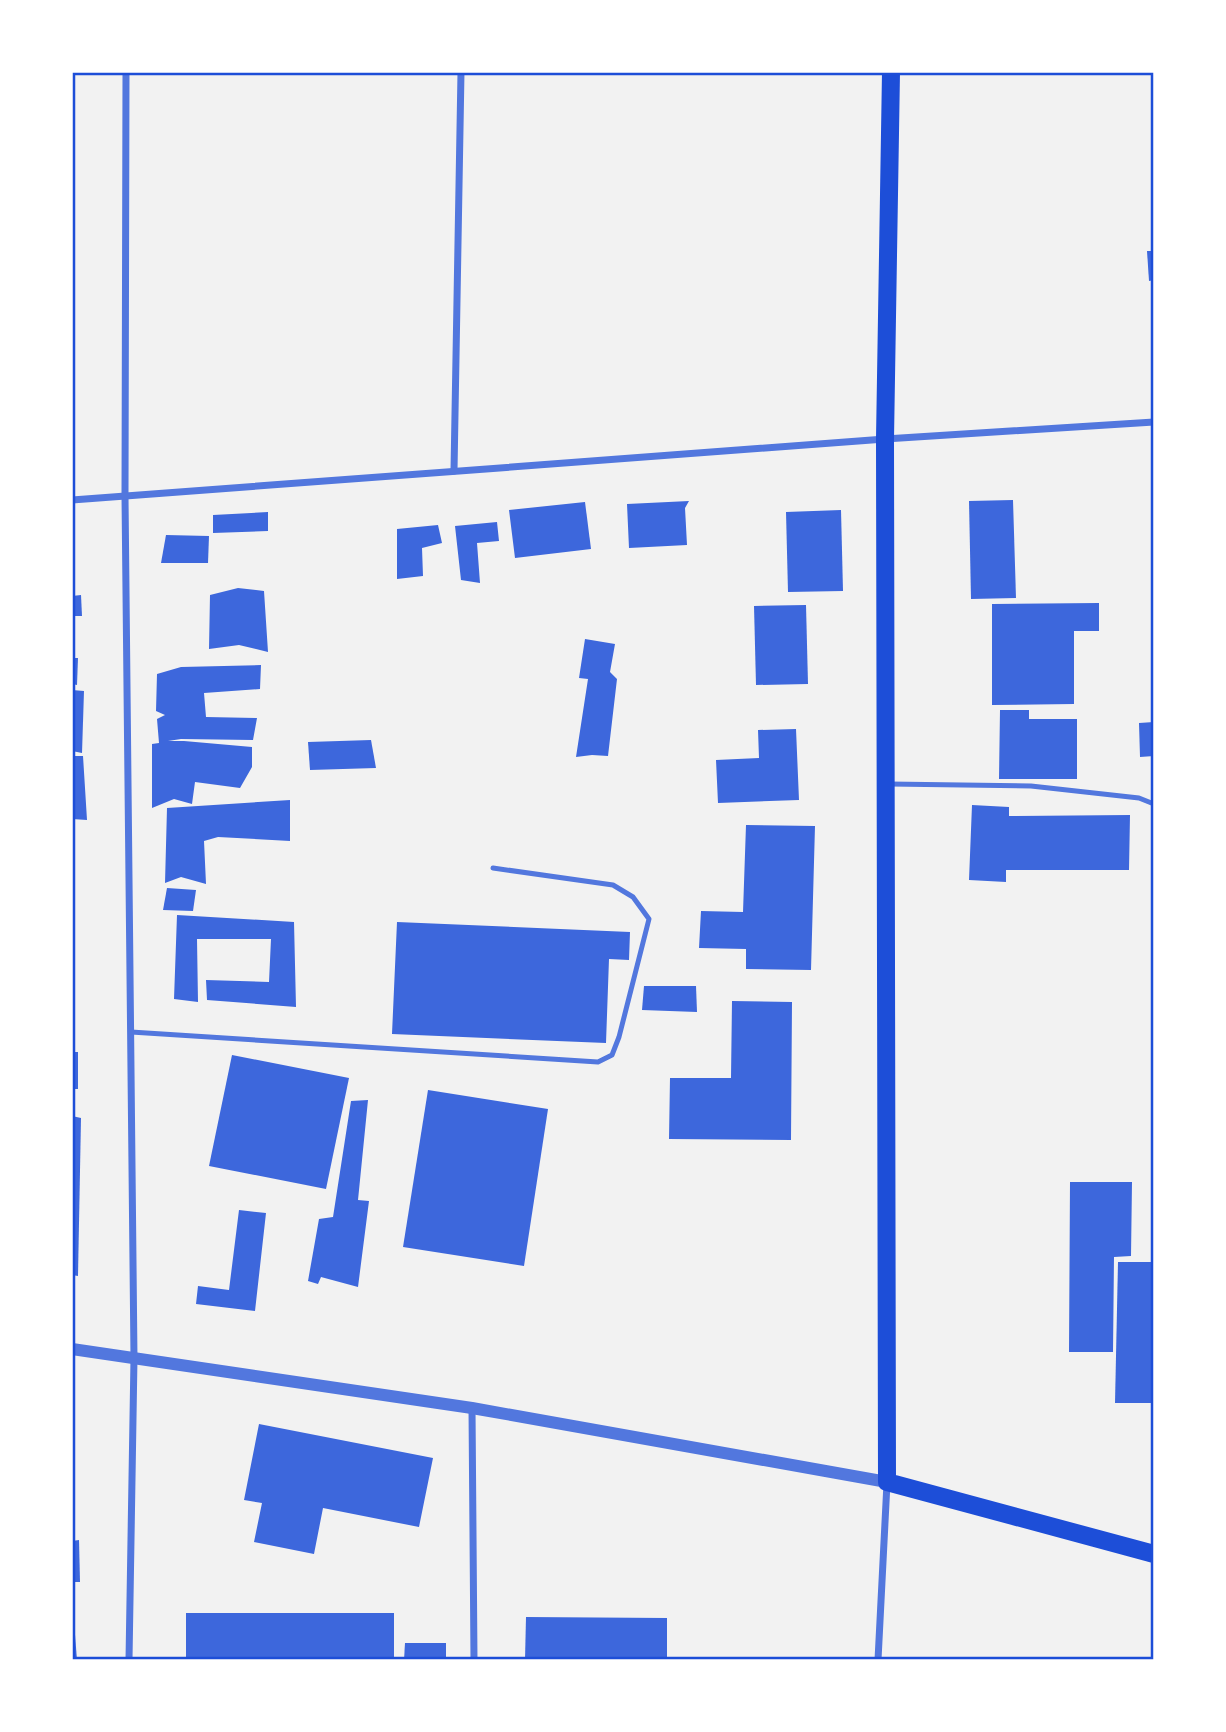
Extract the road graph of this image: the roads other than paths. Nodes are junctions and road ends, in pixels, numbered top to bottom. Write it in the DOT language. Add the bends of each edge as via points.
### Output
graph roads {
  1 [pos="126,72"];
  2 [pos="461,72"];
  3 [pos="891,72"];
  4 [pos="1154,422"];
  5 [pos="885,439"];
  6 [pos="454,471"];
  7 [pos="125,496"];
  8 [pos="72,500"];
  9 [pos="886,784"];
  10 [pos="1154,804"];
  11 [pos="493,868"];
  12 [pos="131,1032"];
  13 [pos="72,1349"];
  14 [pos="134,1358"];
  15 [pos="472,1408"];
  16 [pos="887,1482"];
  17 [pos="1154,1554"];
  18 [pos="129,1660"];
  19 [pos="474,1660"];
  20 [pos="878,1660"];
  1 -- 7 [label="street"];
  2 -- 6 [label="street"];
  3 -- 5 [label="main road"];
  4 -- 5 [label="street"];
  5 -- 6 [label="street"];
  5 -- 9 [label="main road"];
  6 -- 7 [label="street"];
  7 -- 8 [label="street"];
  7 -- 12 [label="street"];
  9 -- 10 [label="lane" via="1031,786 1139,798"];
  9 -- 16 [label="main road"];
  11 -- 12 [label="lane" via="613,885 633,897 649,919 612,1055 598,1062"];
  12 -- 14 [label="street"];
  13 -- 14 [label="street"];
  14 -- 15 [label="street"];
  14 -- 18 [label="street"];
  15 -- 16 [label="street"];
  15 -- 19 [label="street"];
  16 -- 17 [label="main road"];
  16 -- 20 [label="street"];
}
